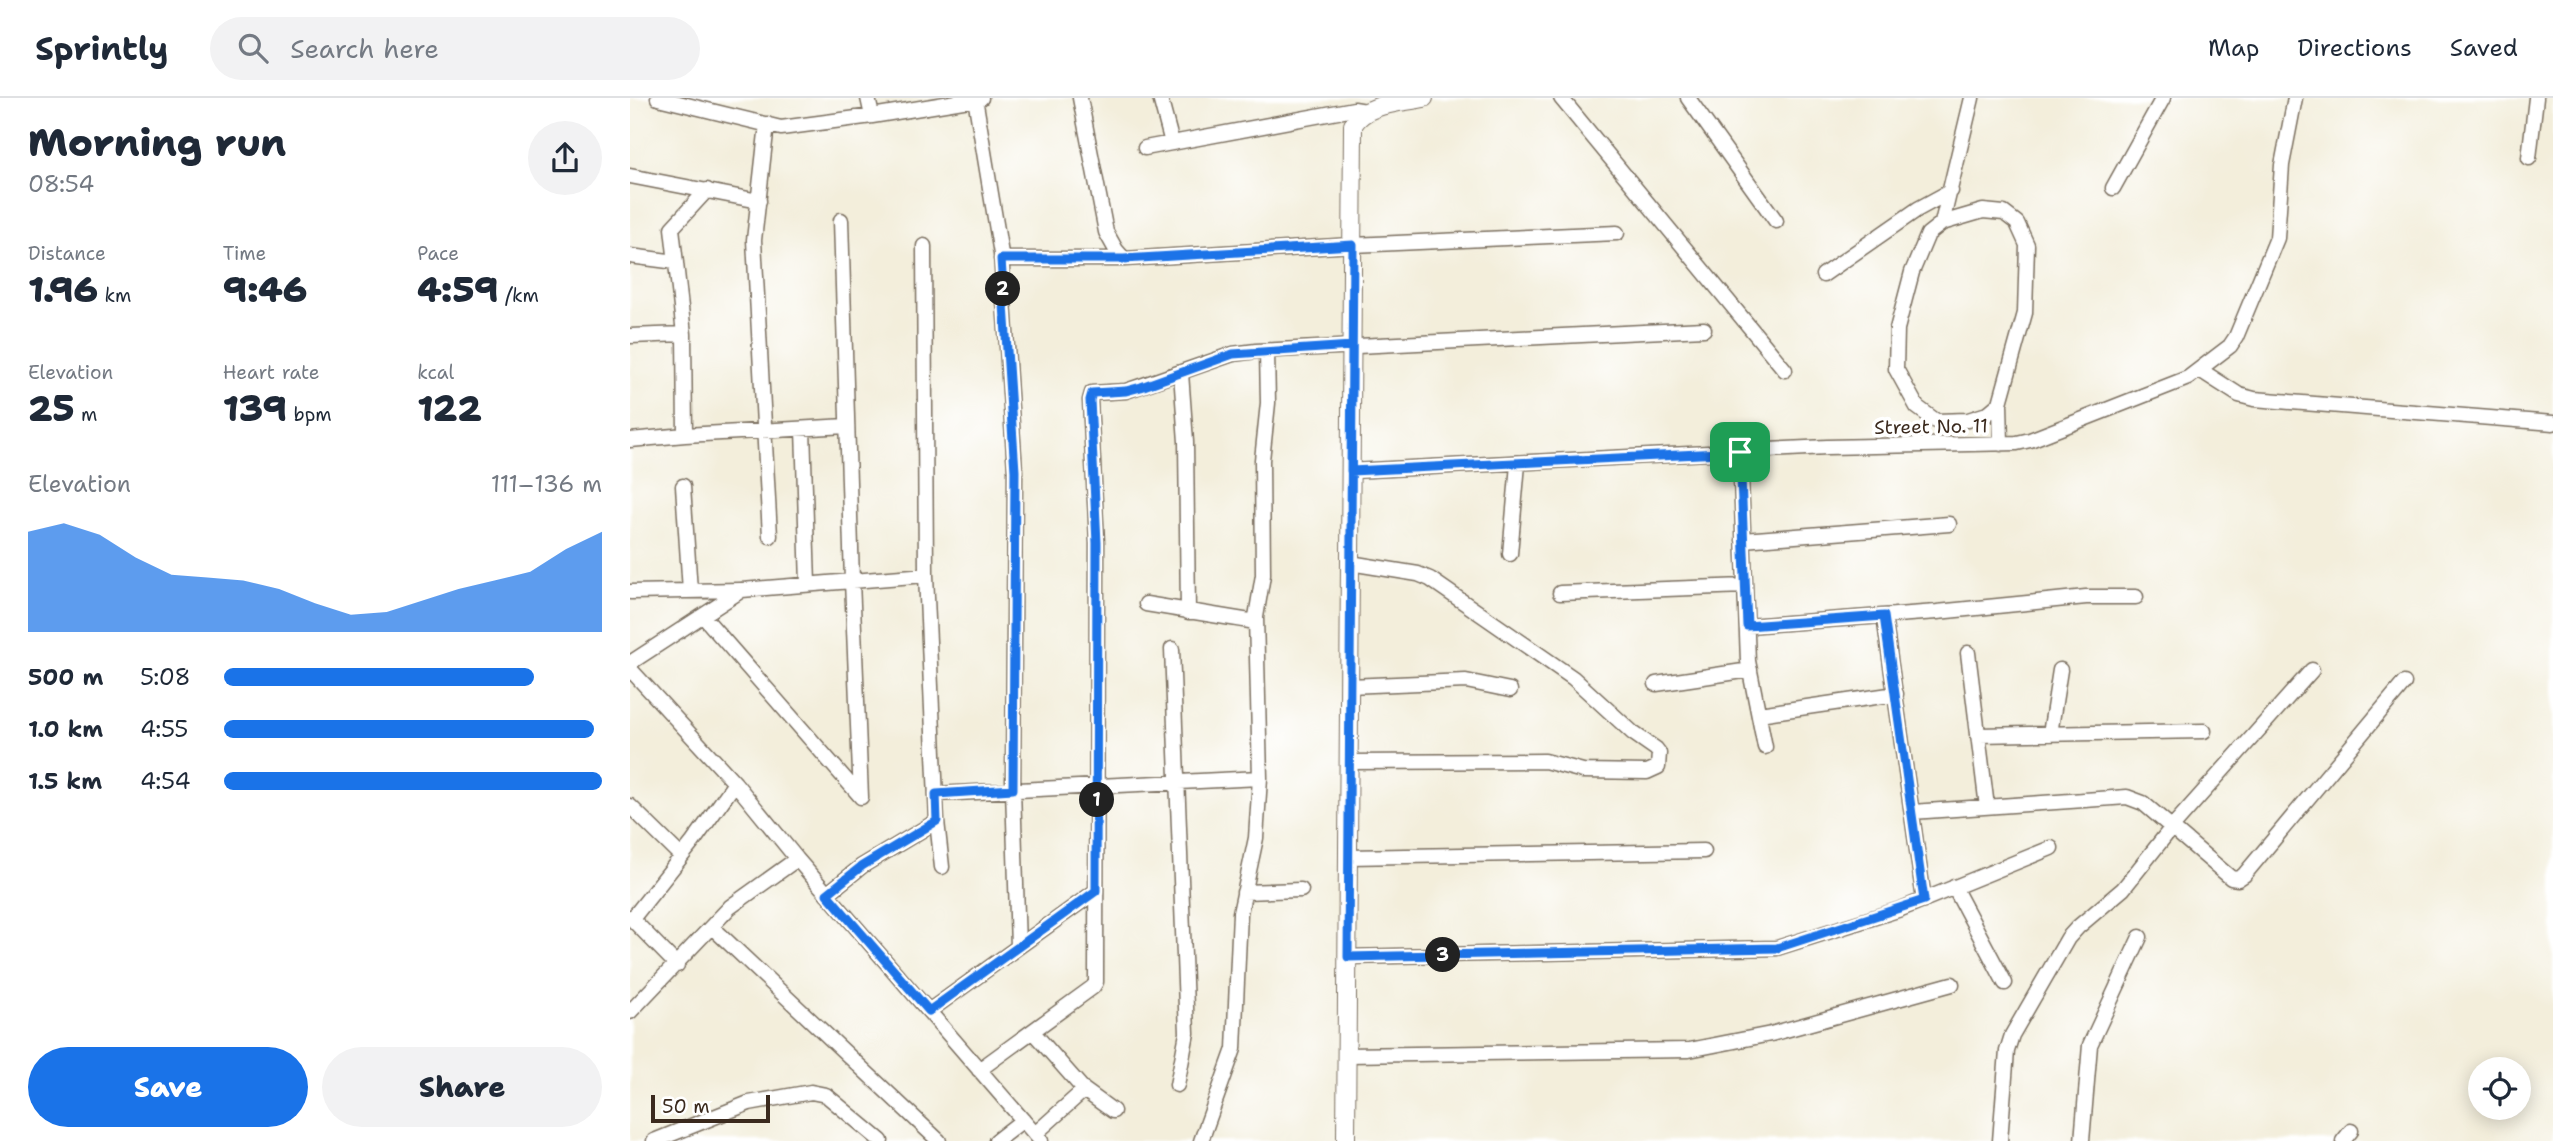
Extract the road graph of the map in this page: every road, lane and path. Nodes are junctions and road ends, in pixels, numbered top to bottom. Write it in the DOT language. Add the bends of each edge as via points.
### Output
graph roads {
  1 [pos="657,98"];
  2 [pos="868,98"];
  3 [pos="1080,98"];
  4 [pos="1160,98"];
  5 [pos="1424,98"];
  6 [pos="1561,98"];
  7 [pos="1688,98"];
  8 [pos="1972,98"];
  9 [pos="2163,98"];
  10 [pos="2295,98"];
  11 [pos="2536,98"];
  12 [pos="977,99"];
  13 [pos="1366,111"];
  14 [pos="872,116"];
  15 [pos="767,124"];
  16 [pos="1172,143"];
  17 [pos="1145,148"];
  18 [pos="2529,158"];
  19 [pos="630,176"];
  20 [pos="2113,188"];
  21 [pos="707,190"];
  22 [pos="1951,191"];
  23 [pos="759,201"];
  24 [pos="841,220"];
  25 [pos="1776,221"];
  26 [pos="1942,223"];
  27 [pos="1616,233"];
  28 [pos="1353,245"];
  29 [pos="924,246"];
  30 [pos="630,256"];
  31 [pos="1001,259"];
  32 [pos="1124,259"];
  33 [pos="676,262"];
  34 [pos="1823,275"];
  35 [pos="1704,329"];
  36 [pos="684,334"];
  37 [pos="630,336"];
  38 [pos="1352,346"];
  39 [pos="1267,351"];
  40 [pos="1784,370"];
  41 [pos="2200,370"];
  42 [pos="1181,373"];
  43 [pos="2000,403"];
  44 [pos="2553,423"];
  45 [pos="847,426"];
  46 [pos="803,429"];
  47 [pos="763,431"];
  48 [pos="685,435"];
  49 [pos="630,440"];
  50 [pos="2001,444"];
  51 [pos="1740,452"];
  52 [pos="1518,464"];
  53 [pos="1351,471"];
  54 [pos="682,486"];
  55 [pos="1949,524"];
  56 [pos="770,536"];
  57 [pos="1743,540"];
  58 [pos="1510,554"];
  59 [pos="1350,564"];
  60 [pos="926,575"];
  61 [pos="852,580"];
  62 [pos="808,584"];
  63 [pos="1745,586"];
  64 [pos="742,590"];
  65 [pos="690,591"];
  66 [pos="630,592"];
  67 [pos="1560,593"];
  68 [pos="2136,597"];
  69 [pos="1146,604"];
  70 [pos="1188,612"];
  71 [pos="703,615"];
  72 [pos="1884,616"];
  73 [pos="1256,622"];
  74 [pos="1747,626"];
  75 [pos="1171,649"];
  76 [pos="1968,653"];
  77 [pos="630,663"];
  78 [pos="630,669"];
  79 [pos="1750,670"];
  80 [pos="2060,670"];
  81 [pos="2312,670"];
  82 [pos="2404,683"];
  83 [pos="1656,684"];
  84 [pos="1349,686"];
  85 [pos="1510,690"];
  86 [pos="1896,694"];
  87 [pos="1759,714"];
  88 [pos="2204,731"];
  89 [pos="2050,734"];
  90 [pos="1978,735"];
  91 [pos="1765,747"];
  92 [pos="1349,762"];
  93 [pos="1260,778"];
  94 [pos="1178,782"];
  95 [pos="735,783"];
  96 [pos="1097,785"];
  97 [pos="1013,789"];
  98 [pos="936,794"];
  99 [pos="630,806"];
  100 [pos="1987,807"];
  101 [pos="1912,812"];
  102 [pos="937,821"];
  103 [pos="2173,826"];
  104 [pos="2051,848"];
  105 [pos="1704,851"];
  106 [pos="681,856"];
  107 [pos="1348,857"];
  108 [pos="797,859"];
  109 [pos="942,867"];
  110 [pos="1954,887"];
  111 [pos="1301,890"];
  112 [pos="1096,891"];
  113 [pos="1244,892"];
  114 [pos="827,894"];
  115 [pos="1924,900"];
  116 [pos="631,918"];
  117 [pos="712,927"];
  118 [pos="2140,937"];
  119 [pos="1018,947"];
  120 [pos="1348,957"];
  121 [pos="677,965"];
  122 [pos="2005,983"];
  123 [pos="1952,984"];
  124 [pos="929,1011"];
  125 [pos="630,1012"];
  126 [pos="1033,1032"];
  127 [pos="1347,1055"];
  128 [pos="979,1070"];
  129 [pos="1177,1084"];
  130 [pos="1084,1090"];
  131 [pos="1113,1111"];
  132 [pos="1023,1120"];
  133 [pos="1038,1138"];
  134 [pos="654,1141"];
  135 [pos="881,1141"];
  136 [pos="939,1141"];
  137 [pos="996,1141"];
  138 [pos="1201,1141"];
  139 [pos="1346,1141"];
  140 [pos="2000,1141"];
  141 [pos="2082,1141"];
  1 -- 15 [label="street"];
  2 -- 14 [label="street"];
  3 -- 32 [label="street" via="1106,232"];
  4 -- 16 [label="street"];
  5 -- 13 [label="street"];
  6 -- 40 [label="street"];
  7 -- 25 [label="street"];
  8 -- 22 [label="street"];
  9 -- 20 [label="street"];
  10 -- 41 [label="street, Street No. 11" via="2282,165 2277,238 2236,337"];
  11 -- 18 [label="street"];
  12 -- 14 [label="street"];
  12 -- 31 [label="street"];
  13 -- 16 [label="street" via="1354,109"];
  13 -- 28 [label="street" via="1353,125"];
  14 -- 15 [label="street" via="781,128"];
  15 -- 23 [label="street"];
  16 -- 17 [label="street"];
  19 -- 21 [label="street"];
  21 -- 23 [label="street"];
  21 -- 33 [label="street" via="672,228"];
  22 -- 26 [label="street"];
  22 -- 34 [label="street" via="1917,209"];
  23 -- 47 [label="street" via="754,240"];
  24 -- 45 [label="street"];
  26 -- 43 [label="street" via="1983,211 2004,213 2017,223 2027,245 2025,313"];
  26 -- 43 [label="street" via="1928,234 1912,272 1897,329 1896,369 1917,407 1936,421 1968,420 1987,414"];
  27 -- 28 [label="street"];
  28 -- 32 [label="street"];
  28 -- 38 [label="street"];
  29 -- 60 [label="street"];
  30 -- 33 [label="street"];
  31 -- 32 [label="street"];
  31 -- 97 [label="street" via="1015,471"];
  33 -- 36 [label="street"];
  35 -- 38 [label="street"];
  36 -- 37 [label="street"];
  36 -- 48 [label="street"];
  38 -- 39 [label="street"];
  38 -- 53 [label="street"];
  39 -- 42 [label="street" via="1233,354"];
  39 -- 73 [label="street" via="1263,575"];
  41 -- 44 [label="street" via="2239,395 2254,399"];
  41 -- 50 [label="street, Street No. 11" via="2030,440"];
  42 -- 70 [label="street"];
  42 -- 96 [label="street" via="1090,397 1097,543"];
  43 -- 50 [label="street"];
  45 -- 46 [label="street"];
  45 -- 61 [label="street"];
  46 -- 47 [label="street"];
  46 -- 62 [label="street"];
  47 -- 48 [label="street"];
  47 -- 56 [label="street"];
  48 -- 49 [label="street"];
  50 -- 51 [label="street, Street No. 11"];
  51 -- 52 [label="street, Street No. 11"];
  51 -- 57 [label="street"];
  52 -- 53 [label="street, Street No. 11"];
  52 -- 58 [label="street"];
  53 -- 59 [label="street"];
  54 -- 65 [label="street"];
  55 -- 57 [label="street"];
  57 -- 63 [label="street"];
  59 -- 84 [label="street"];
  59 -- 92 [label="street" via="1430,579 1573,678 1659,753 1658,767 1647,772 1583,771 1545,761"];
  60 -- 61 [label="street"];
  60 -- 98 [label="street"];
  61 -- 62 [label="street"];
  61 -- 71 [label="street" via="861,797"];
  62 -- 64 [label="street"];
  63 -- 67 [label="street"];
  63 -- 74 [label="street"];
  64 -- 65 [label="street"];
  64 -- 71 [label="street"];
  65 -- 66 [label="street"];
  68 -- 72 [label="street" via="2086,597"];
  69 -- 70 [label="street"];
  70 -- 73 [label="street"];
  71 -- 77 [label="street"];
  72 -- 74 [label="street"];
  72 -- 86 [label="street"];
  73 -- 93 [label="street"];
  74 -- 79 [label="street"];
  75 -- 94 [label="street"];
  76 -- 90 [label="street"];
  78 -- 95 [label="street"];
  79 -- 83 [label="street"];
  79 -- 87 [label="street"];
  80 -- 89 [label="street"];
  81 -- 103 [label="street"];
  82 -- 103 [label="street" via="2238,879 2231,878"];
  84 -- 85 [label="street" via="1466,681"];
  84 -- 92 [label="street"];
  86 -- 87 [label="street"];
  86 -- 101 [label="street"];
  87 -- 91 [label="street"];
  88 -- 89 [label="street"];
  89 -- 90 [label="street"];
  90 -- 100 [label="street"];
  92 -- 107 [label="street"];
  93 -- 94 [label="street"];
  93 -- 113 [label="street" via="1256,838"];
  94 -- 96 [label="street"];
  94 -- 129 [label="street" via="1187,1033"];
  95 -- 106 [label="street"];
  95 -- 108 [label="street"];
  96 -- 97 [label="street"];
  96 -- 112 [label="street"];
  97 -- 98 [label="street"];
  97 -- 119 [label="street"];
  98 -- 102 [label="street"];
  99 -- 106 [label="street"];
  100 -- 101 [label="street"];
  100 -- 103 [label="street" via="2127,797"];
  101 -- 115 [label="street"];
  102 -- 109 [label="street"];
  102 -- 114 [label="street" via="862,866"];
  103 -- 140 [label="street" via="2123,890 2068,938 2012,1035"];
  104 -- 110 [label="street"];
  105 -- 107 [label="street"];
  106 -- 116 [label="street"];
  107 -- 120 [label="street"];
  108 -- 114 [label="street"];
  108 -- 117 [label="street" via="730,908"];
  110 -- 115 [label="street"];
  110 -- 122 [label="street"];
  111 -- 113 [label="street"];
  112 -- 119 [label="street"];
  112 -- 126 [label="street" via="1096,982"];
  113 -- 138 [label="street" via="1234,1049"];
  114 -- 124 [label="street"];
  115 -- 120 [label="street" via="1777,948"];
  116 -- 121 [label="street"];
  117 -- 121 [label="street"];
  117 -- 136 [label="street"];
  118 -- 141 [label="street" via="2090,1045"];
  119 -- 124 [label="street"];
  120 -- 127 [label="street"];
  121 -- 125 [label="street"];
  123 -- 127 [label="street" via="1771,1034 1689,1050"];
  124 -- 128 [label="street"];
  126 -- 128 [label="street"];
  126 -- 130 [label="street"];
  127 -- 139 [label="street"];
  128 -- 132 [label="street"];
  130 -- 131 [label="street"];
  130 -- 133 [label="street"];
  132 -- 133 [label="street"];
  132 -- 137 [label="street"];
  134 -- 135 [label="street" via="749,1103 811,1092 826,1095"];
}
